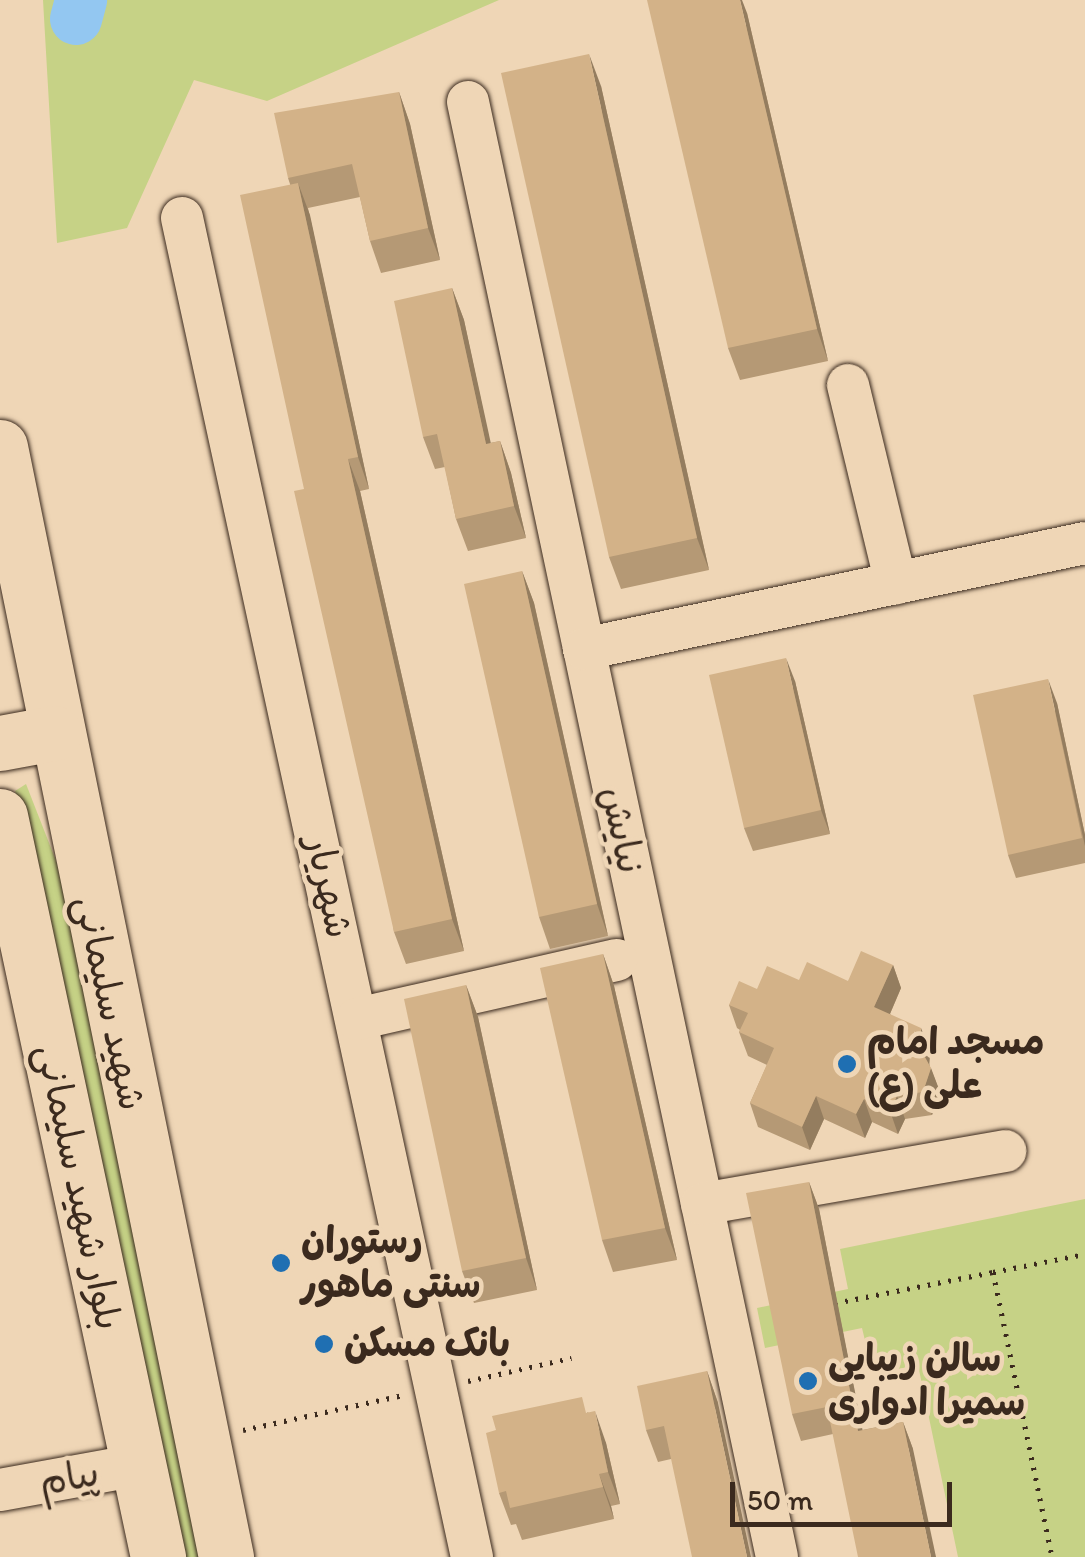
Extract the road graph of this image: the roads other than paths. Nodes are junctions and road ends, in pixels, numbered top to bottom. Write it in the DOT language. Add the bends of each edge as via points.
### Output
graph roads {
  1 [pos="468,102"];
  2 [pos="182,218"];
  3 [pos="848,385"];
  4 [pos="0,447"];
  5 [pos="1085,543"];
  6 [pos="896,583"];
  7 [pos="584,649"];
  8 [pos="54,733"];
  9 [pos="0,744"];
  10 [pos="0,816"];
  11 [pos="616,960"];
  12 [pos="358,1019"];
  13 [pos="1005,1151"];
  14 [pos="702,1204"];
  15 [pos="138,1465"];
  16 [pos="0,1490"];
  17 [pos="158,1557"];
  18 [pos="226,1557"];
  19 [pos="472,1557"];
  20 [pos="777,1557"];
  1 -- 7 [label="street, نیایش"];
  2 -- 12 [label="street, شهریار"];
  3 -- 6 [label="street"];
  4 -- 8 [label="main road, شهید سلیمانی"];
  5 -- 6 [label="street"];
  6 -- 7 [label="street"];
  7 -- 14 [label="street, نیایش"];
  8 -- 9 [label="main road"];
  8 -- 18 [label="main road, شهید سلیمانی"];
  10 -- 15 [label="main road, بلوار شهید سلیمانی"];
  11 -- 12 [label="street"];
  12 -- 19 [label="street, شهریار"];
  13 -- 14 [label="street"];
  14 -- 20 [label="street, نیایش"];
  15 -- 16 [label="street, پیام"];
  15 -- 17 [label="main road, بلوار شهید سلیمانی"];
}
